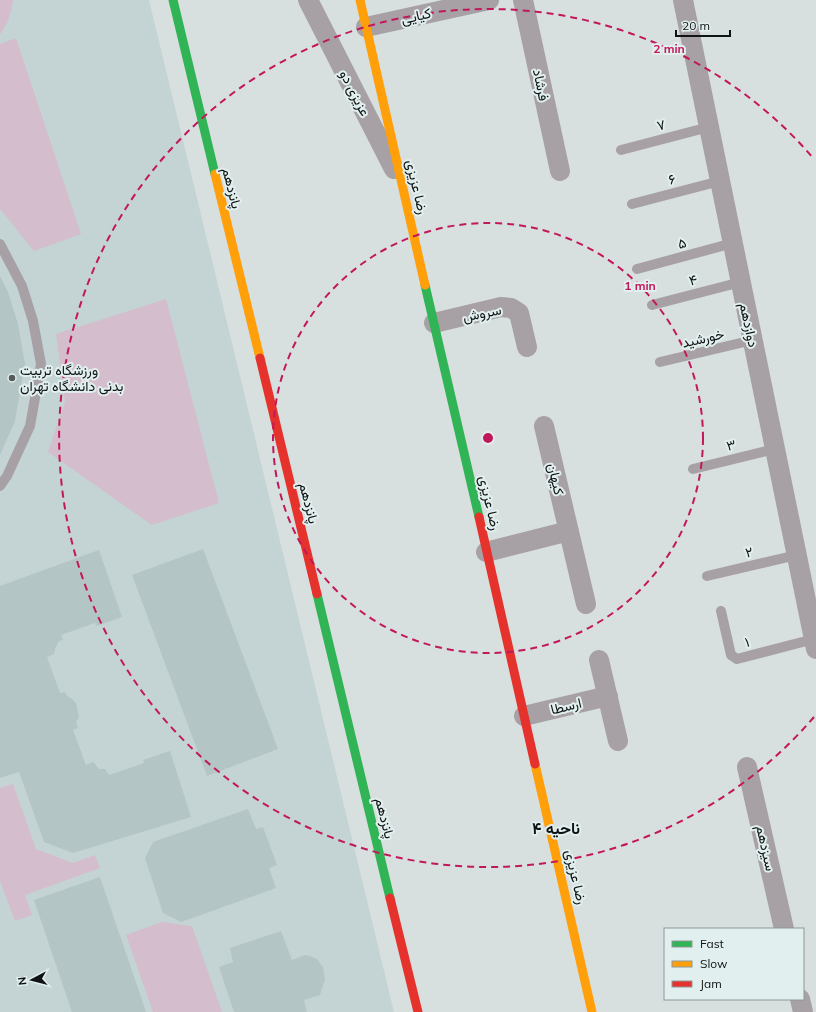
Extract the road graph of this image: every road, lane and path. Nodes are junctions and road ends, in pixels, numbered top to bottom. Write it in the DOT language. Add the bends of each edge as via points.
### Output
graph roads {
  1 [pos="173,0"];
  2 [pos="308,0"];
  3 [pos="360,0"];
  4 [pos="489,0"];
  5 [pos="523,0"];
  6 [pos="683,0"];
  7 [pos="366,28"];
  8 [pos="709,127"];
  9 [pos="621,150"];
  10 [pos="560,171"];
  11 [pos="720,181"];
  12 [pos="402,186"];
  13 [pos="632,204"];
  14 [pos="733,243"];
  15 [pos="0,244"];
  16 [pos="637,269"];
  17 [pos="741,282"];
  18 [pos="652,305"];
  19 [pos="434,323"];
  20 [pos="753,340"];
  21 [pos="527,347"];
  22 [pos="660,362"];
  23 [pos="544,426"];
  24 [pos="775,449"];
  25 [pos="693,469"];
  26 [pos="0,486"];
  27 [pos="568,532"];
  28 [pos="486,552"];
  29 [pos="797,555"];
  30 [pos="707,576"];
  31 [pos="586,604"];
  32 [pos="721,611"];
  33 [pos="815,644"];
  34 [pos="599,660"];
  35 [pos="608,696"];
  36 [pos="524,716"];
  37 [pos="618,741"];
  38 [pos="747,767"];
  39 [pos="784,928"];
  40 [pos="800,1000"];
  41 [pos="418,1012"];
  42 [pos="592,1012"];
  43 [pos="803,1012"];
  1 -- 41 [label="street, پانزدهم"];
  2 -- 12 [label="street, عزیزی دو"];
  3 -- 7 [label="street, رضا عزیزی"];
  4 -- 7 [label="street, کیایی"];
  5 -- 10 [label="street, فرشاد"];
  6 -- 8 [label="street, دوازدهم"];
  7 -- 12 [label="street, رضا عزیزی"];
  8 -- 9 [label="lane, ۷"];
  8 -- 11 [label="street, دوازدهم"];
  11 -- 13 [label="lane, ۶"];
  11 -- 14 [label="street, دوازدهم"];
  12 -- 19 [label="street, رضا عزیزی"];
  14 -- 16 [label="lane, ۵"];
  14 -- 17 [label="street, دوازدهم"];
  15 -- 26 [label="lane" via="22,286 33,320 41,364 30,426"];
  17 -- 18 [label="lane, ۴"];
  17 -- 20 [label="street, دوازدهم"];
  19 -- 21 [label="street, سروش" via="501,307 510,308 519,313"];
  19 -- 28 [label="street, رضا عزیزی"];
  20 -- 22 [label="lane, خورشید"];
  20 -- 24 [label="street, دوازدهم"];
  23 -- 27 [label="street, کیهان"];
  24 -- 25 [label="lane, ۳"];
  24 -- 29 [label="street, دوازدهم"];
  27 -- 28 [label="street"];
  27 -- 31 [label="street, کیهان"];
  28 -- 36 [label="street, رضا عزیزی"];
  29 -- 30 [label="lane, ۲"];
  29 -- 33 [label="street, دوازدهم"];
  32 -- 33 [label="lane, ۱" via="731,655 736,659"];
  34 -- 35 [label="street"];
  35 -- 36 [label="street, ارسطا"];
  35 -- 37 [label="street"];
  36 -- 42 [label="street, رضا عزیزی"];
  38 -- 39 [label="street, سیزدهم"];
  40 -- 43 [label="street"];
}
